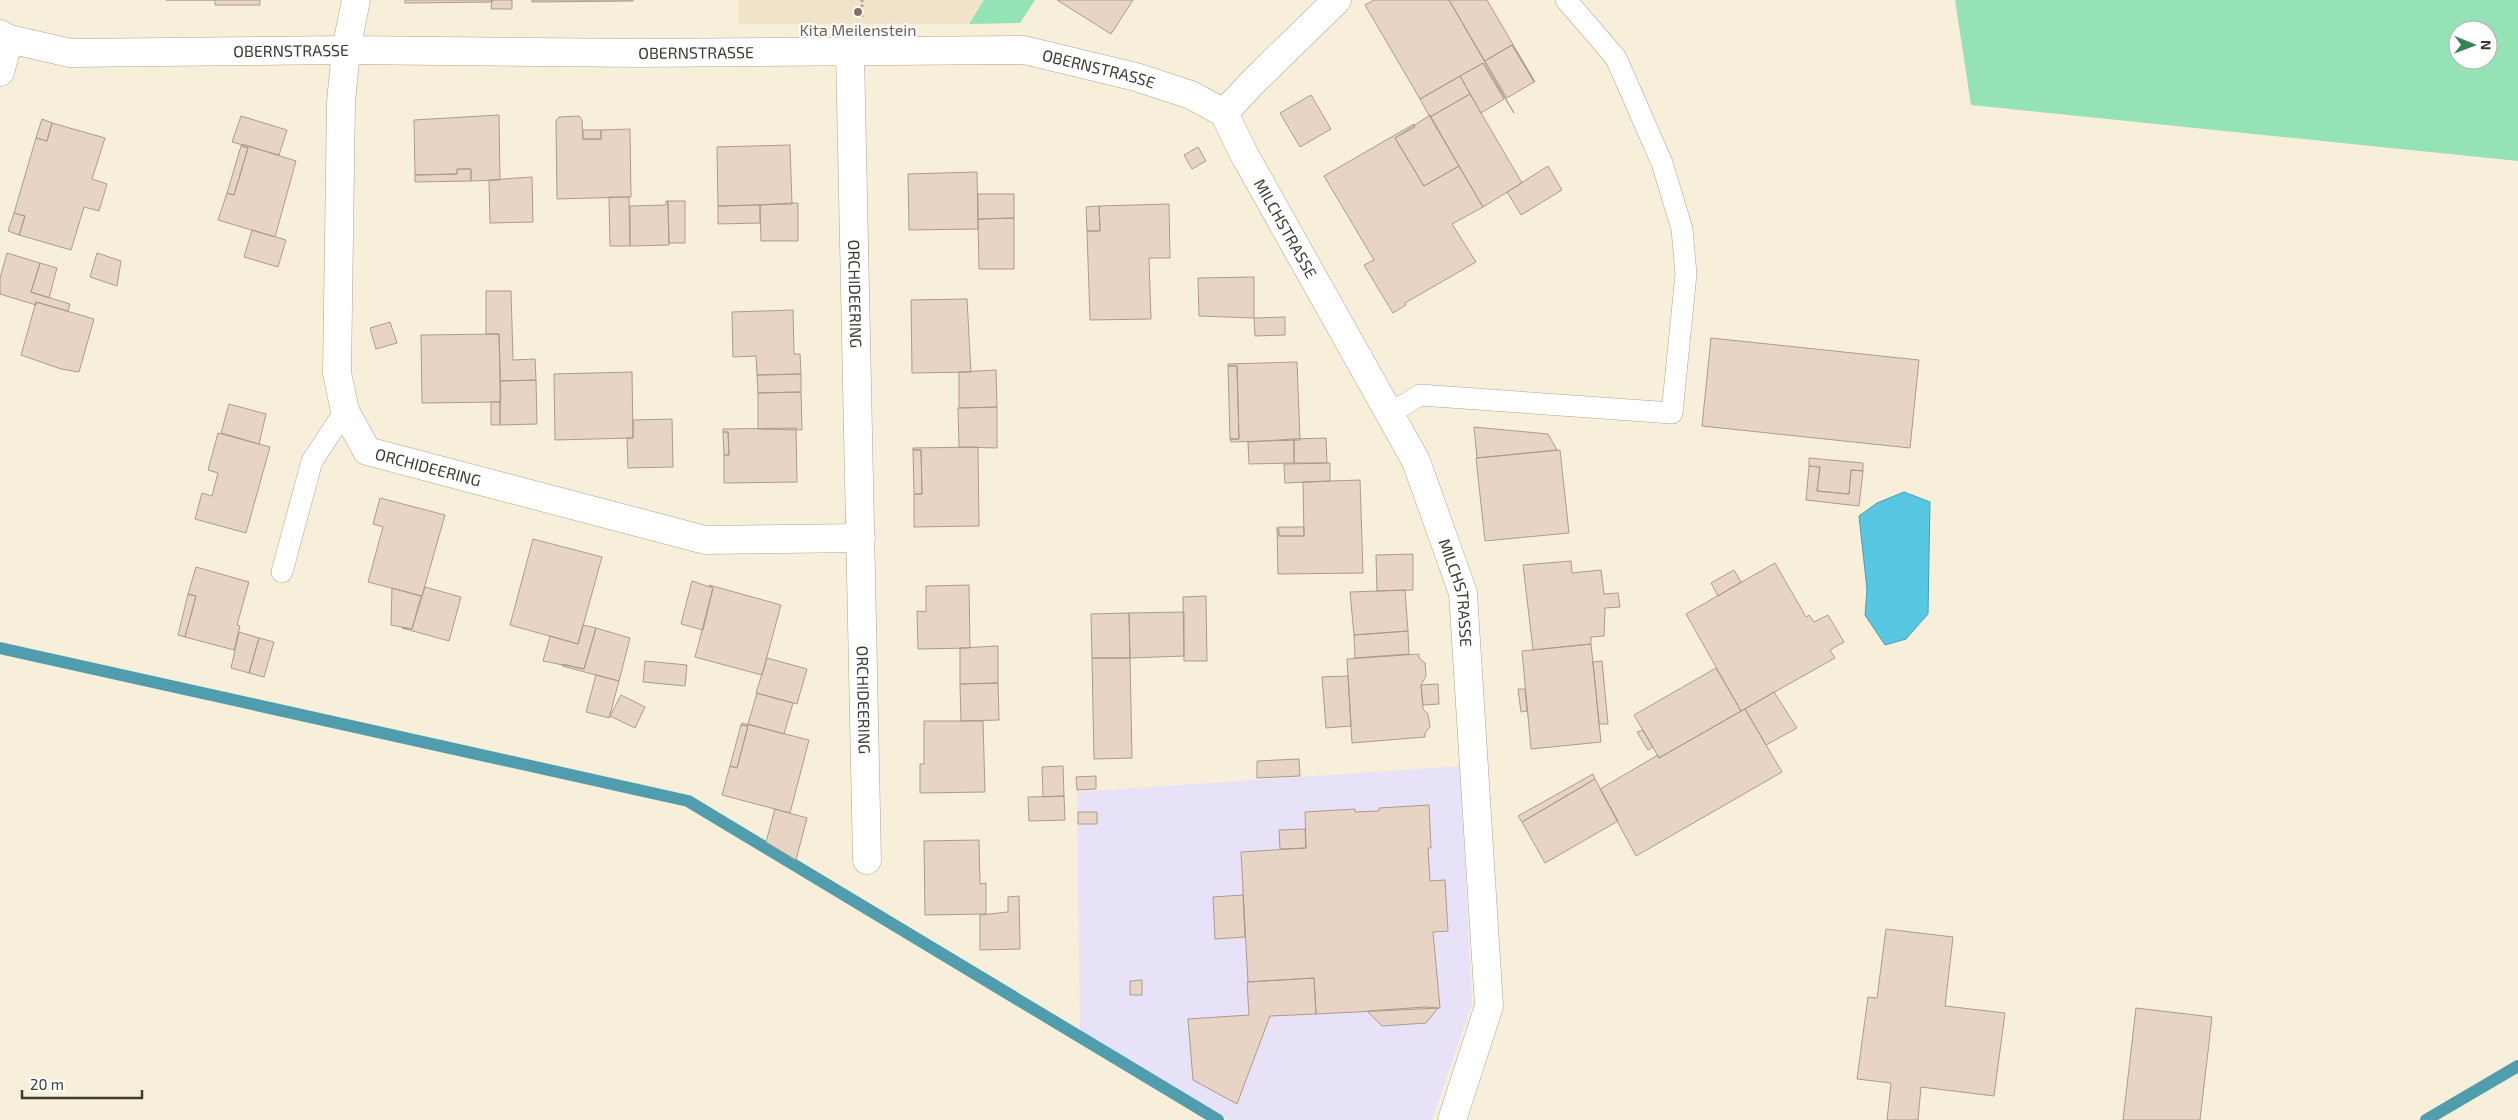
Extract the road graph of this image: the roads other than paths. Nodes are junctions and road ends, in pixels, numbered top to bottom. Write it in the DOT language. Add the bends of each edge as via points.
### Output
graph roads {
  1 [pos="356,0"];
  2 [pos="1337,0"];
  3 [pos="1566,0"];
  4 [pos="4,36"];
  5 [pos="346,50"];
  6 [pos="850,52"];
  7 [pos="0,72"];
  8 [pos="1224,113"];
  9 [pos="345,411"];
  10 [pos="1391,413"];
  11 [pos="861,538"];
  12 [pos="282,572"];
  13 [pos="867,860"];
  14 [pos="1452,1120"];
  1 -- 5 [label="street, ORCHIDEERING"];
  2 -- 8 [label="street"];
  3 -- 10 [label="lane" via="1616,58 1662,163 1682,229 1686,274 1672,413 1420,395"];
  4 -- 5 [label="street, OBERNSTRASSE" via="70,53"];
  4 -- 7 [label="street"];
  5 -- 6 [label="street, OBERNSTRASSE"];
  5 -- 9 [label="street, ORCHIDEERING" via="341,102 337,373"];
  6 -- 8 [label="street, OBERNSTRASSE" via="1024,50 1136,77 1191,95"];
  6 -- 11 [label="street, ORCHIDEERING"];
  8 -- 10 [label="street, MILCHSTRASSE"];
  9 -- 11 [label="street, ORCHIDEERING" via="367,451 705,540"];
  9 -- 12 [label="lane" via="312,461"];
  10 -- 14 [label="street, MILCHSTRASSE" via="1416,460 1463,593 1489,1006"];
  11 -- 13 [label="street, ORCHIDEERING"];
}
